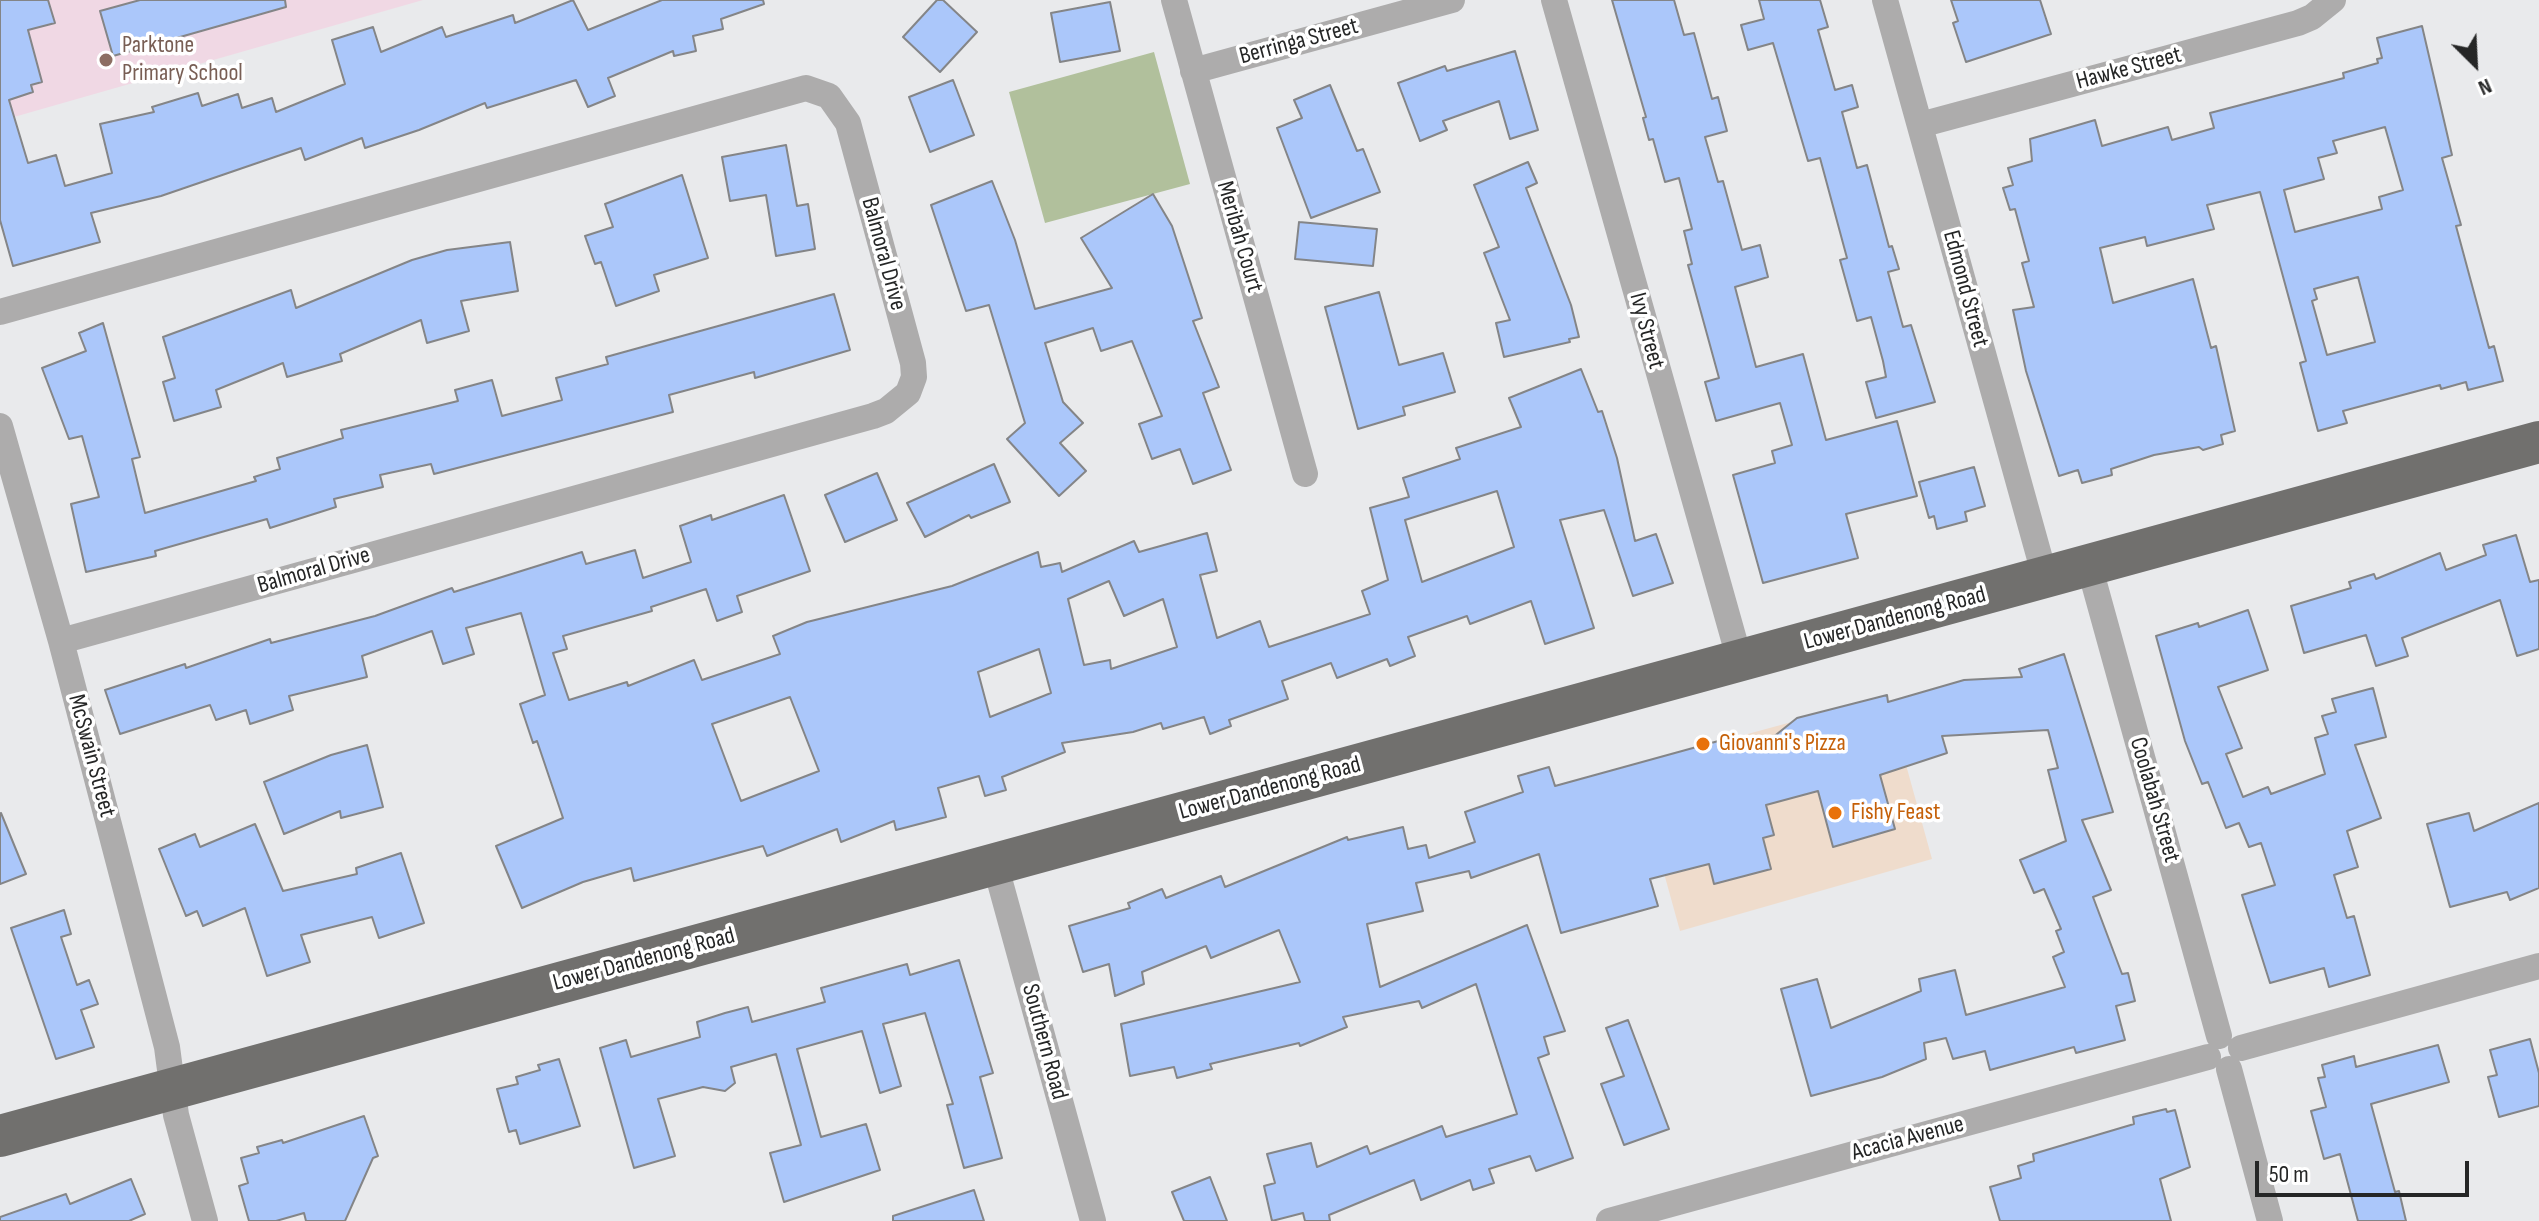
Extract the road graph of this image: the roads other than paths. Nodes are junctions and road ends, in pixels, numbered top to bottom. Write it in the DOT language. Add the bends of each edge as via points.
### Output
graph roads {
  1 [pos="1174,0"];
  2 [pos="1452,0"];
  3 [pos="1554,0"];
  4 [pos="1885,0"];
  5 [pos="2333,0"];
  6 [pos="1193,71"];
  7 [pos="1920,125"];
  8 [pos="0,312"];
  9 [pos="0,426"];
  10 [pos="2539,442"];
  11 [pos="1305,474"];
  12 [pos="2089,565"];
  13 [pos="2045,577"];
  14 [pos="61,641"];
  15 [pos="1740,661"];
  16 [pos="995,864"];
  17 [pos="2539,966"];
  18 [pos="2224,1052"];
  19 [pos="173,1088"];
  20 [pos="0,1136"];
  21 [pos="205,1221"];
  22 [pos="1093,1221"];
  23 [pos="1609,1221"];
  24 [pos="2270,1221"];
  1 -- 6 [label="street, Meribah Court"];
  2 -- 6 [label="street, Berringa Street"];
  3 -- 15 [label="street, Ivy Street"];
  4 -- 7 [label="street, Edmond Street"];
  5 -- 7 [label="street, Hawke Street" via="2298,23"];
  6 -- 11 [label="street, Meribah Court"];
  7 -- 13 [label="street, Edmond Street"];
  8 -- 14 [label="street, Balmoral Drive" via="806,88 829,96 848,123 913,363 908,393 873,416"];
  9 -- 14 [label="street, McSwain Street"];
  10 -- 12 [label="highway, Lower Dandenong Road"];
  12 -- 13 [label="highway, Lower Dandenong Road"];
  12 -- 18 [label="street, Coolabah Street"];
  13 -- 15 [label="highway, Lower Dandenong Road"];
  14 -- 19 [label="street, McSwain Street" via="171,1062"];
  15 -- 16 [label="highway, Lower Dandenong Road"];
  16 -- 19 [label="highway, Lower Dandenong Road"];
  16 -- 22 [label="street, Southern Road"];
  17 -- 18 [label="street, Acacia Avenue"];
  18 -- 23 [label="street, Acacia Avenue"];
  18 -- 24 [label="street, Coolabah Street"];
  19 -- 20 [label="highway, Lower Dandenong Road"];
  19 -- 21 [label="street, McSwain Street"];
}
